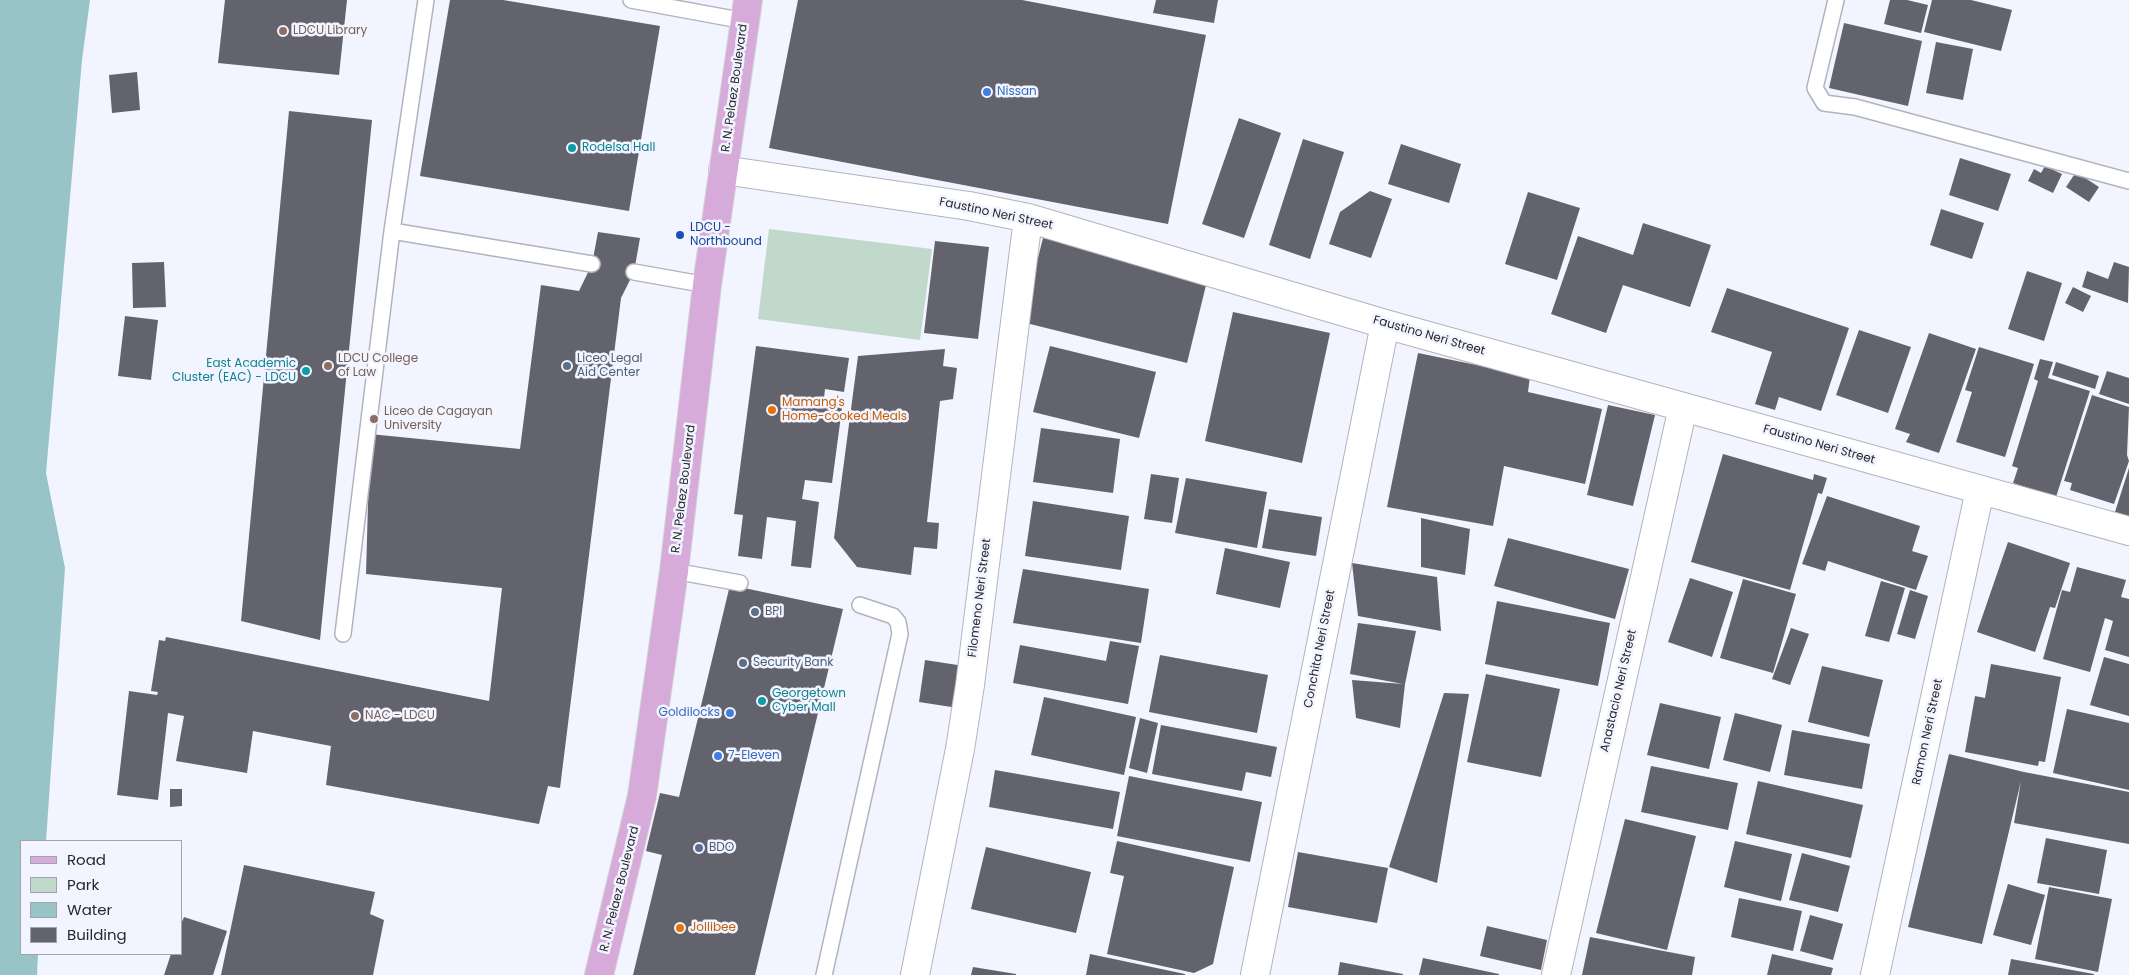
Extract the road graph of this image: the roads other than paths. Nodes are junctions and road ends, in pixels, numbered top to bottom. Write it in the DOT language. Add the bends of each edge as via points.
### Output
graph roads {
  1 [pos="426,0"];
  2 [pos="631,0"];
  3 [pos="1836,0"];
  4 [pos="746,11"];
  5 [pos="723,170"];
  6 [pos="2129,181"];
  7 [pos="1028,218"];
  8 [pos="392,231"];
  9 [pos="592,264"];
  10 [pos="634,272"];
  11 [pos="707,284"];
  12 [pos="1385,324"];
  13 [pos="1683,407"];
  14 [pos="1980,490"];
  15 [pos="2129,531"];
  16 [pos="674,571"];
  17 [pos="740,583"];
  18 [pos="860,605"];
  19 [pos="343,634"];
  20 [pos="599,975"];
  21 [pos="824,975"];
  22 [pos="915,975"];
  23 [pos="1255,975"];
  24 [pos="1556,975"];
  25 [pos="1875,975"];
  1 -- 8 [label="lane"];
  2 -- 4 [label="lane"];
  3 -- 6 [label="lane" via="1814,88 1824,103 1855,107"];
  4 -- 5 [label="main road, R. N. Pelaez Boulevard"];
  5 -- 7 [label="street, Faustino Neri Street" via="969,206"];
  5 -- 11 [label="main road, R. N. Pelaez Boulevard"];
  7 -- 12 [label="street, Faustino Neri Street"];
  7 -- 22 [label="street, Filomeno Neri Street" via="967,703"];
  8 -- 9 [label="lane"];
  8 -- 19 [label="lane"];
  10 -- 11 [label="lane"];
  11 -- 16 [label="main road, R. N. Pelaez Boulevard"];
  12 -- 13 [label="street, Faustino Neri Street"];
  12 -- 23 [label="street, Conchita Neri Street"];
  13 -- 14 [label="street, Faustino Neri Street"];
  13 -- 24 [label="street, Anastacio Neri Street"];
  14 -- 15 [label="street, Faustino Neri Street"];
  14 -- 25 [label="street, Ramon Neri Street"];
  16 -- 17 [label="lane"];
  16 -- 20 [label="main road, R. N. Pelaez Boulevard" via="642,796"];
  18 -- 21 [label="lane" via="893,616 900,634"];
}
